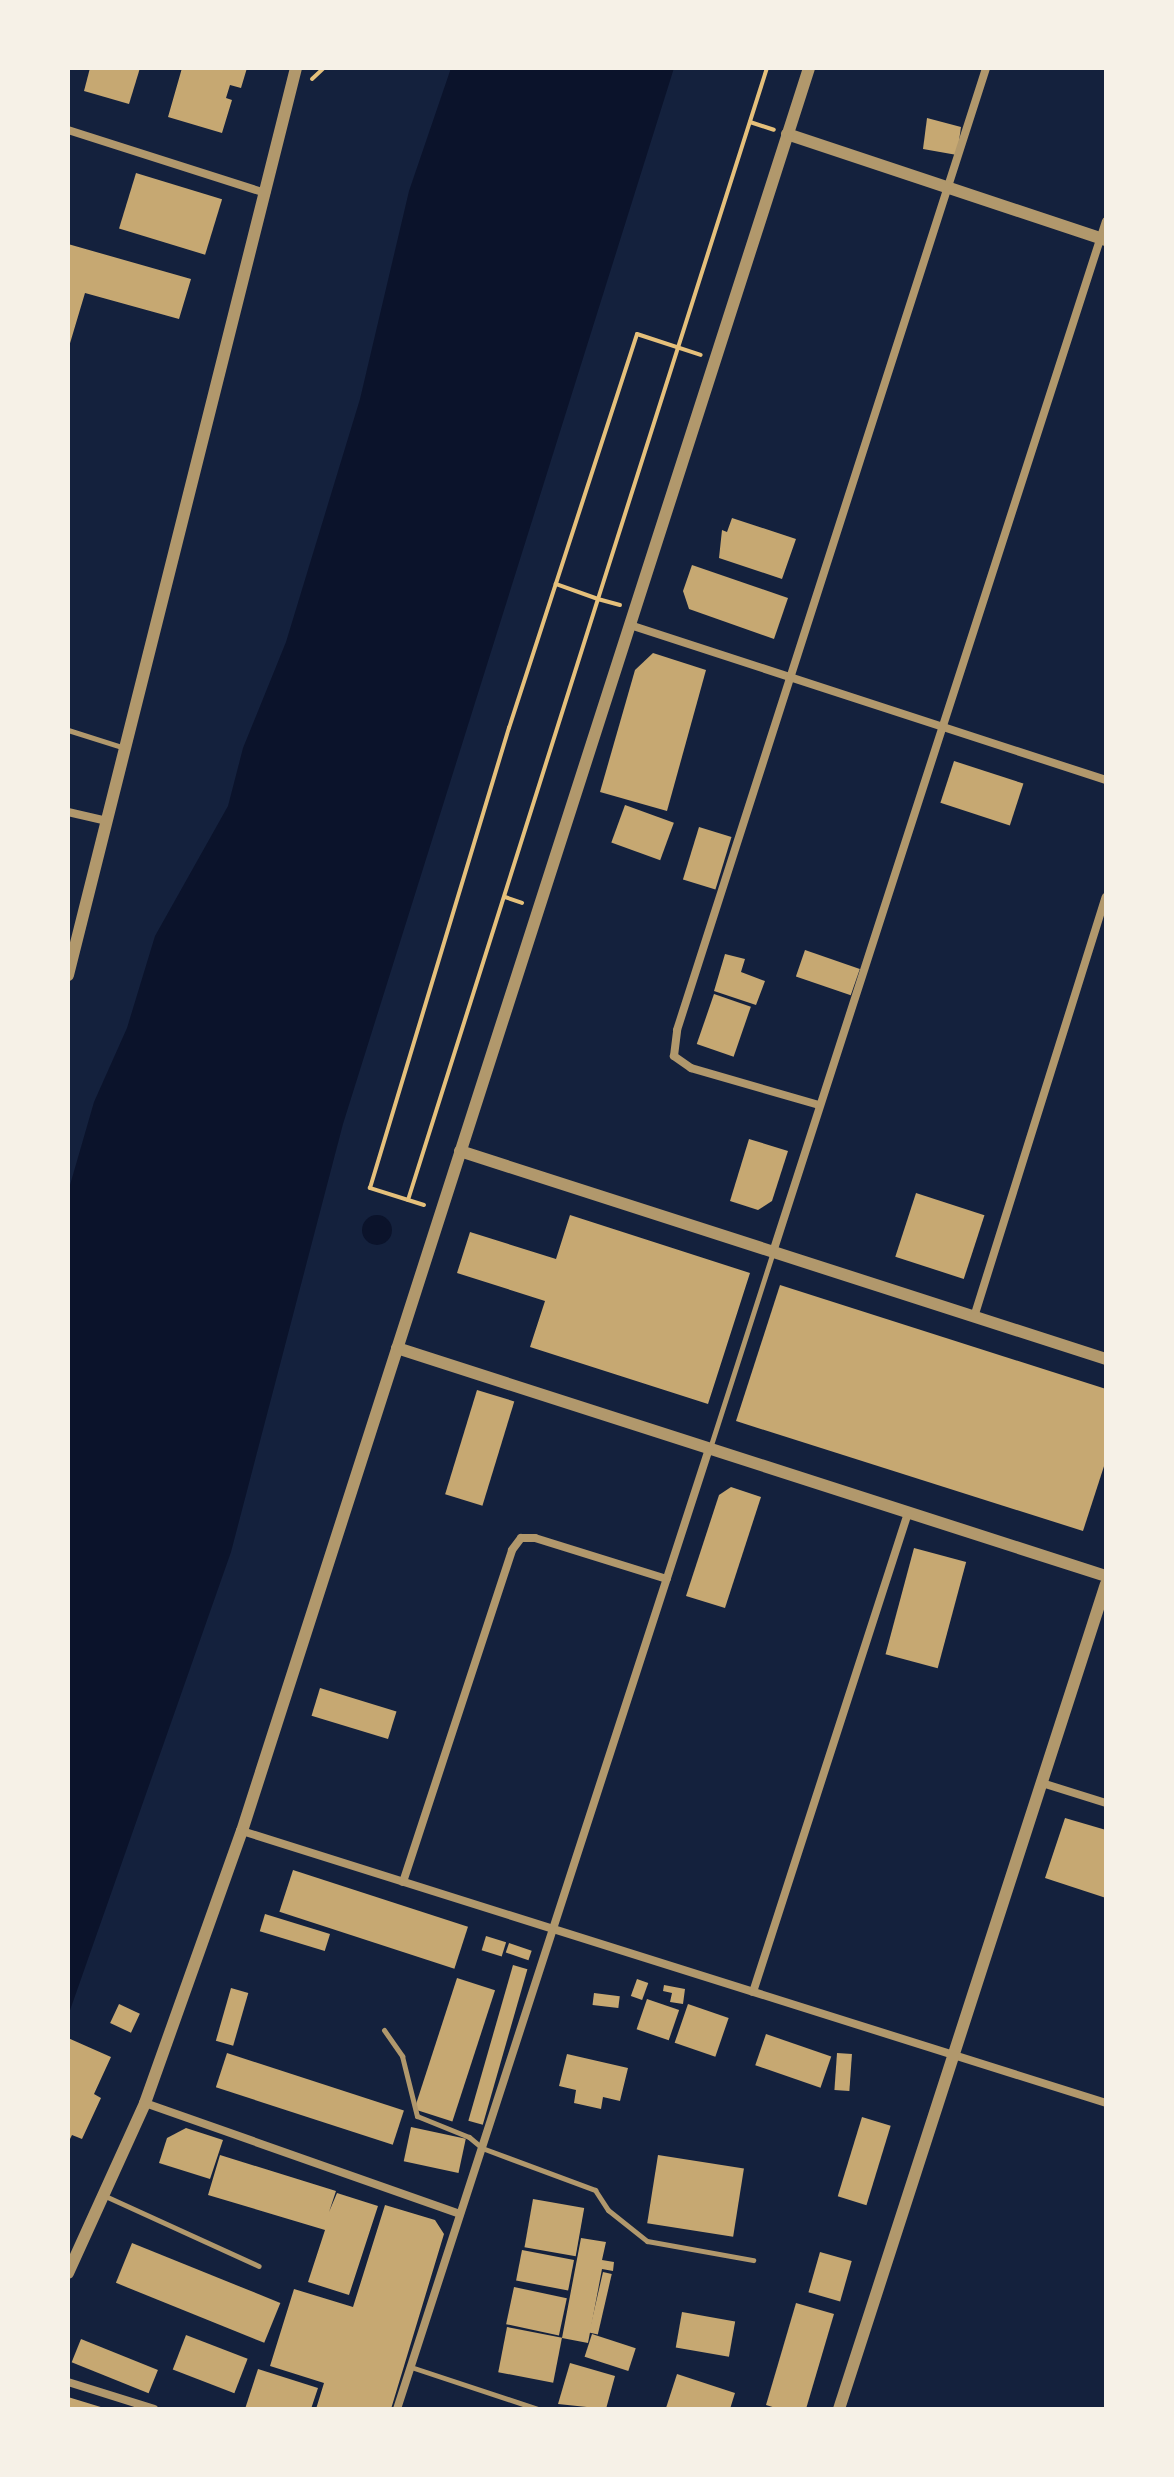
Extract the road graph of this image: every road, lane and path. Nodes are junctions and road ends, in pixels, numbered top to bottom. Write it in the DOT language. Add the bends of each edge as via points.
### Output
graph roads {
  1 [pos="296,68"];
  2 [pos="767,68"];
  3 [pos="809,68"];
  4 [pos="986,68"];
  5 [pos="750,122"];
  6 [pos="68,130"];
  7 [pos="787,134"];
  8 [pos="949,188"];
  9 [pos="266,193"];
  10 [pos="1106,221"];
  11 [pos="1103,239"];
  12 [pos="715,359"];
  13 [pos="556,584"];
  14 [pos="598,599"];
  15 [pos="634,609"];
  16 [pos="630,625"];
  17 [pos="789,677"];
  18 [pos="942,727"];
  19 [pos="68,730"];
  20 [pos="126,748"];
  21 [pos="1106,780"];
  22 [pos="68,812"];
  23 [pos="107,821"];
  24 [pos="1106,897"];
  25 [pos="68,975"];
  26 [pos="819,1105"];
  27 [pos="460,1151"];
  28 [pos="408,1200"];
  29 [pos="442,1211"];
  30 [pos="773,1252"];
  31 [pos="974,1317"];
  32 [pos="397,1348"];
  33 [pos="1106,1359"];
  34 [pos="709,1449"];
  35 [pos="908,1513"];
  36 [pos="1106,1576"];
  37 [pos="667,1579"];
  38 [pos="1106,1584"];
  39 [pos="1042,1783"];
  40 [pos="1106,1803"];
  41 [pos="242,1831"];
  42 [pos="403,1882"];
  43 [pos="553,1929"];
  44 [pos="753,1992"];
  45 [pos="384,2030"];
  46 [pos="954,2055"];
  47 [pos="145,2103"];
  48 [pos="1106,2103"];
  49 [pos="482,2148"];
  50 [pos="103,2195"];
  51 [pos="460,2214"];
  52 [pos="753,2260"];
  53 [pos="259,2266"];
  54 [pos="68,2273"];
  55 [pos="411,2367"];
  56 [pos="68,2382"];
  57 [pos="154,2409"];
  58 [pos="397,2409"];
  59 [pos="538,2409"];
  60 [pos="839,2409"];
  1 -- 9 [label="street"];
  2 -- 5 [label="path"];
  3 -- 7 [label="street"];
  4 -- 8 [label="street"];
  5 -- 7 [label="path"];
  5 -- 14 [label="path"];
  6 -- 9 [label="street"];
  7 -- 8 [label="street"];
  7 -- 12 [label="street"];
  8 -- 11 [label="street"];
  8 -- 17 [label="street"];
  9 -- 20 [label="street"];
  10 -- 11 [label="street"];
  11 -- 18 [label="street"];
  12 -- 13 [label="path" via="637,334"];
  12 -- 15 [label="street"];
  13 -- 14 [label="path"];
  13 -- 28 [label="path" via="370,1188"];
  14 -- 15 [label="path"];
  14 -- 28 [label="path"];
  15 -- 16 [label="street"];
  16 -- 17 [label="street"];
  16 -- 27 [label="street"];
  17 -- 18 [label="street"];
  17 -- 26 [label="street" via="677,1030 674,1056 691,1068"];
  18 -- 21 [label="street"];
  18 -- 26 [label="street"];
  19 -- 20 [label="lane"];
  20 -- 23 [label="street"];
  22 -- 23 [label="street"];
  23 -- 25 [label="street"];
  24 -- 31 [label="street"];
  26 -- 30 [label="street"];
  27 -- 29 [label="street"];
  27 -- 30 [label="street"];
  28 -- 29 [label="path"];
  29 -- 32 [label="street"];
  30 -- 31 [label="street"];
  30 -- 34 [label="lane"];
  31 -- 33 [label="street"];
  32 -- 34 [label="street"];
  32 -- 41 [label="street"];
  34 -- 35 [label="street"];
  34 -- 37 [label="street"];
  35 -- 36 [label="street"];
  35 -- 44 [label="street"];
  37 -- 42 [label="street" via="521,1538 512,1550"];
  37 -- 43 [label="street"];
  38 -- 39 [label="street"];
  39 -- 40 [label="street"];
  39 -- 46 [label="street"];
  41 -- 42 [label="street"];
  41 -- 47 [label="street"];
  42 -- 43 [label="street"];
  43 -- 44 [label="street"];
  43 -- 49 [label="street"];
  44 -- 46 [label="street"];
  45 -- 49 [label="lane" via="402,2056 417,2116 469,2137"];
  46 -- 48 [label="street"];
  46 -- 60 [label="street"];
  47 -- 50 [label="street"];
  47 -- 51 [label="street"];
  49 -- 51 [label="street"];
  49 -- 52 [label="lane" via="595,2190 608,2210 647,2241"];
  50 -- 53 [label="lane"];
  50 -- 54 [label="street"];
  51 -- 55 [label="street"];
  55 -- 58 [label="street"];
  55 -- 59 [label="lane"];
  56 -- 57 [label="street"];
}
